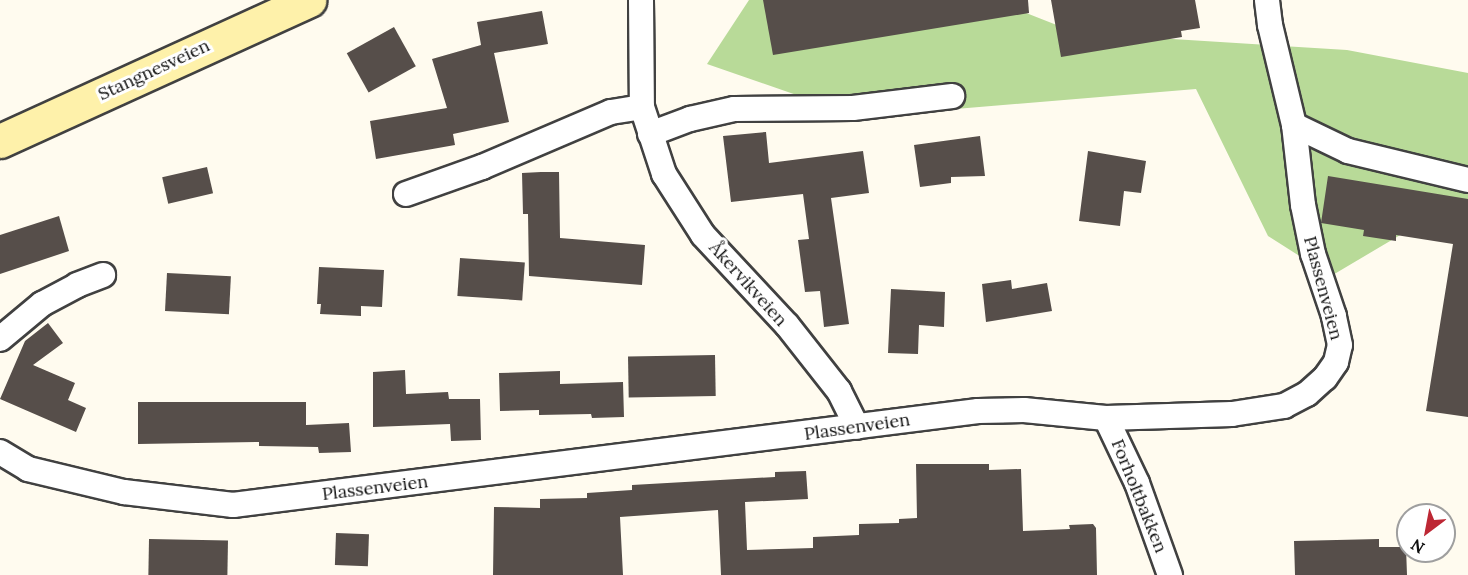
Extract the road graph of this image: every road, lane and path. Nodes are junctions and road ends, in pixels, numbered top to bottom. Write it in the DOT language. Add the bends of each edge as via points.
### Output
graph roads {
  1 [pos="309,0"];
  2 [pos="641,0"];
  3 [pos="1267,0"];
  4 [pos="952,96"];
  5 [pos="642,107"];
  6 [pos="1294,124"];
  7 [pos="650,134"];
  8 [pos="0,141"];
  9 [pos="1468,180"];
  10 [pos="406,194"];
  11 [pos="103,275"];
  12 [pos="0,339"];
  13 [pos="1106,418"];
  14 [pos="857,427"];
  15 [pos="0,452"];
  16 [pos="1170,575"];
  1 -- 8 [label="main road, Stangnesveien"];
  2 -- 5 [label="street, Åkervikveien"];
  3 -- 6 [label="street, Plassenveien"];
  4 -- 7 [label="street" via="853,108 734,109"];
  5 -- 7 [label="street, Åkervikveien"];
  5 -- 10 [label="street" via="611,112 482,167"];
  6 -- 9 [label="street" via="1348,151"];
  6 -- 13 [label="street, Plassenveien" via="1313,254 1340,345 1336,362 1307,394 1284,406 1232,414"];
  7 -- 14 [label="street, Åkervikveien" via="664,174 704,235 787,325 831,381"];
  11 -- 12 [label="street" via="42,304"];
  13 -- 14 [label="street, Plassenveien" via="1024,410 978,411"];
  13 -- 16 [label="street, Forholtbakken" via="1137,483"];
  14 -- 15 [label="street, Plassenveien" via="233,505 124,492 28,469"];
}
